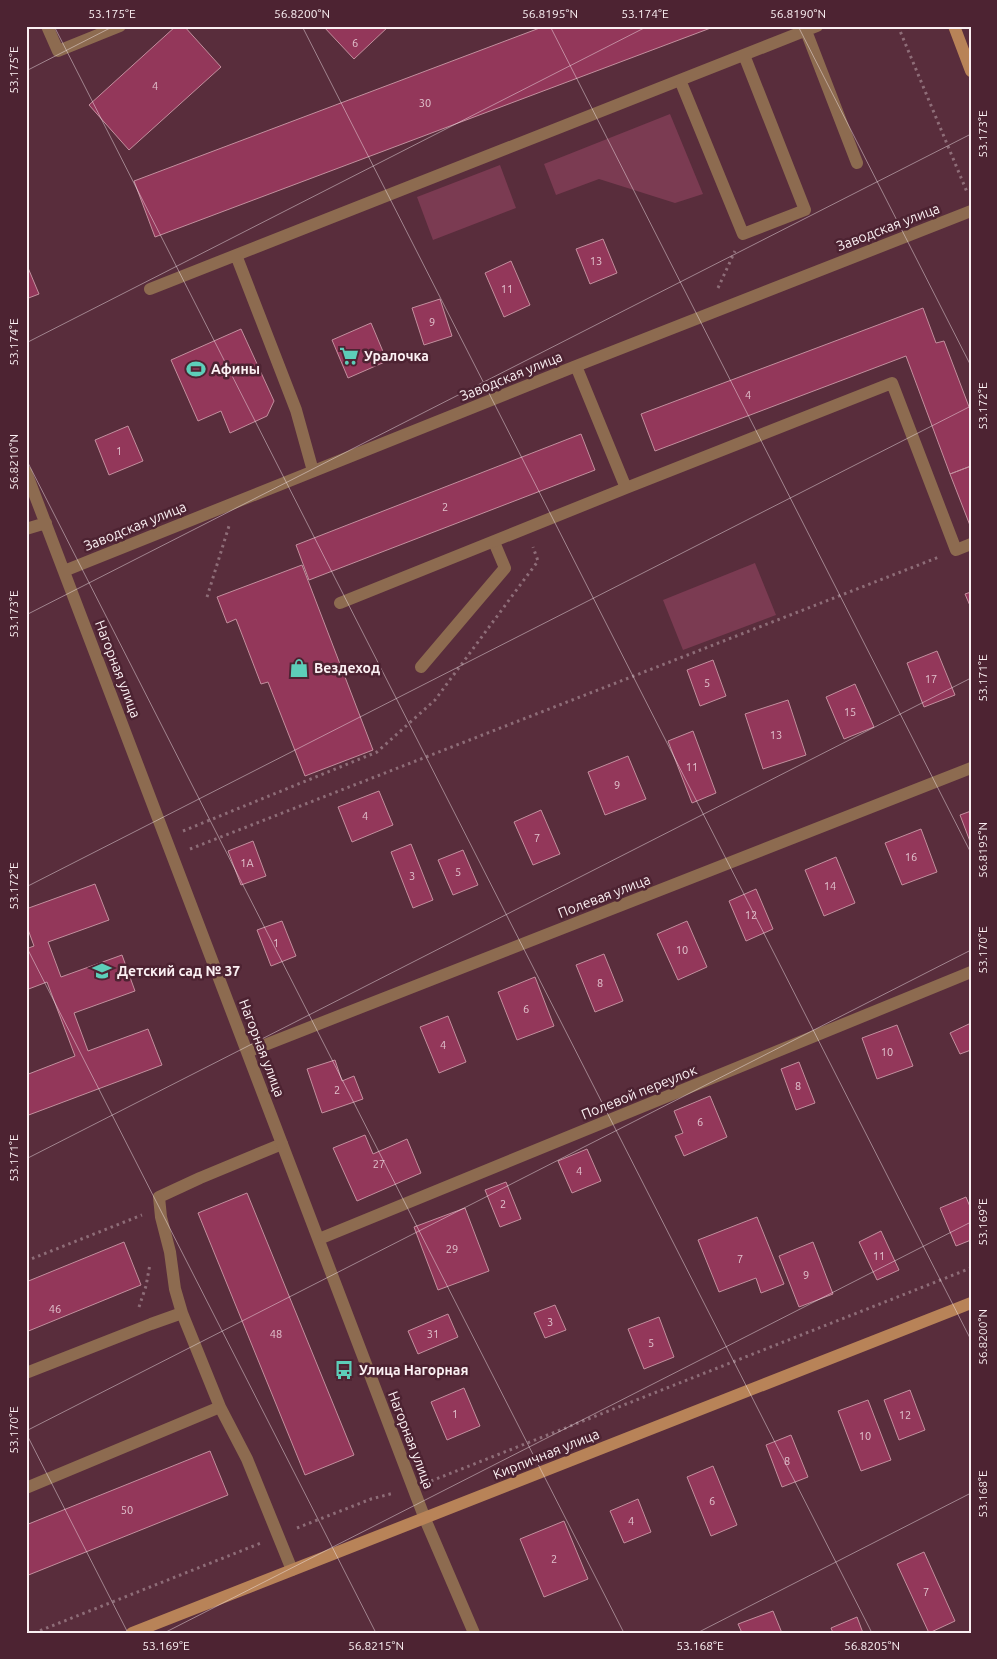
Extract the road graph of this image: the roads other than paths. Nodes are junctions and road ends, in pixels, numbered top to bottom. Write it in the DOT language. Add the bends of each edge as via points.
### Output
graph roads {
  1 [pos="47,26"];
  2 [pos="120,26"];
  3 [pos="954,26"];
  4 [pos="811,28"];
  5 [pos="744,55"];
  6 [pos="971,71"];
  7 [pos="680,80"];
  8 [pos="857,163"];
  9 [pos="971,211"];
  10 [pos="236,255"];
  11 [pos="150,289"];
  12 [pos="576,366"];
  13 [pos="313,471"];
  14 [pos="26,472"];
  15 [pos="626,488"];
  16 [pos="46,523"];
  17 [pos="26,529"];
  18 [pos="494,542"];
  19 [pos="971,544"];
  20 [pos="64,571"];
  21 [pos="340,603"];
  22 [pos="421,667"];
  23 [pos="971,768"];
  24 [pos="971,972"];
  25 [pos="247,1052"];
  26 [pos="282,1144"];
  27 [pos="319,1239"];
  28 [pos="971,1303"];
  29 [pos="182,1313"];
  30 [pos="26,1373"];
  31 [pos="220,1407"];
  32 [pos="26,1488"];
  33 [pos="425,1519"];
  34 [pos="292,1570"];
  35 [pos="132,1633"];
  36 [pos="474,1633"];
  1 -- 2 [label="street" via="58,51"];
  3 -- 6 [label="street"];
  4 -- 5 [label="street"];
  4 -- 8 [label="street"];
  5 -- 7 [label="street"];
  5 -- 7 [label="street" via="805,210 743,234"];
  7 -- 10 [label="street"];
  9 -- 12 [label="street, Заводская улица"];
  10 -- 11 [label="street"];
  10 -- 13 [label="street" via="296,410"];
  12 -- 13 [label="street, Заводская улица"];
  12 -- 15 [label="street"];
  13 -- 20 [label="street, Заводская улица"];
  14 -- 16 [label="street, Нагорная улица"];
  15 -- 18 [label="street"];
  15 -- 19 [label="street" via="892,383 956,550"];
  16 -- 17 [label="street"];
  16 -- 20 [label="street, Нагорная улица"];
  18 -- 21 [label="street"];
  18 -- 22 [label="street" via="505,568"];
  20 -- 25 [label="street, Нагорная улица"];
  23 -- 25 [label="street, Полевая улица"];
  24 -- 27 [label="street, Полевой переулок"];
  25 -- 26 [label="street, Нагорная улица"];
  26 -- 27 [label="street, Нагорная улица"];
  26 -- 29 [label="street" via="159,1197"];
  27 -- 33 [label="street, Нагорная улица"];
  28 -- 33 [label="street, Кирпичная улица"];
  29 -- 30 [label="street"];
  29 -- 31 [label="street"];
  31 -- 32 [label="street"];
  31 -- 34 [label="street" via="248,1459"];
  33 -- 34 [label="street, Кирпичная улица"];
  33 -- 36 [label="street, Нагорная улица"];
  34 -- 35 [label="street, Кирпичная улица"];
}
